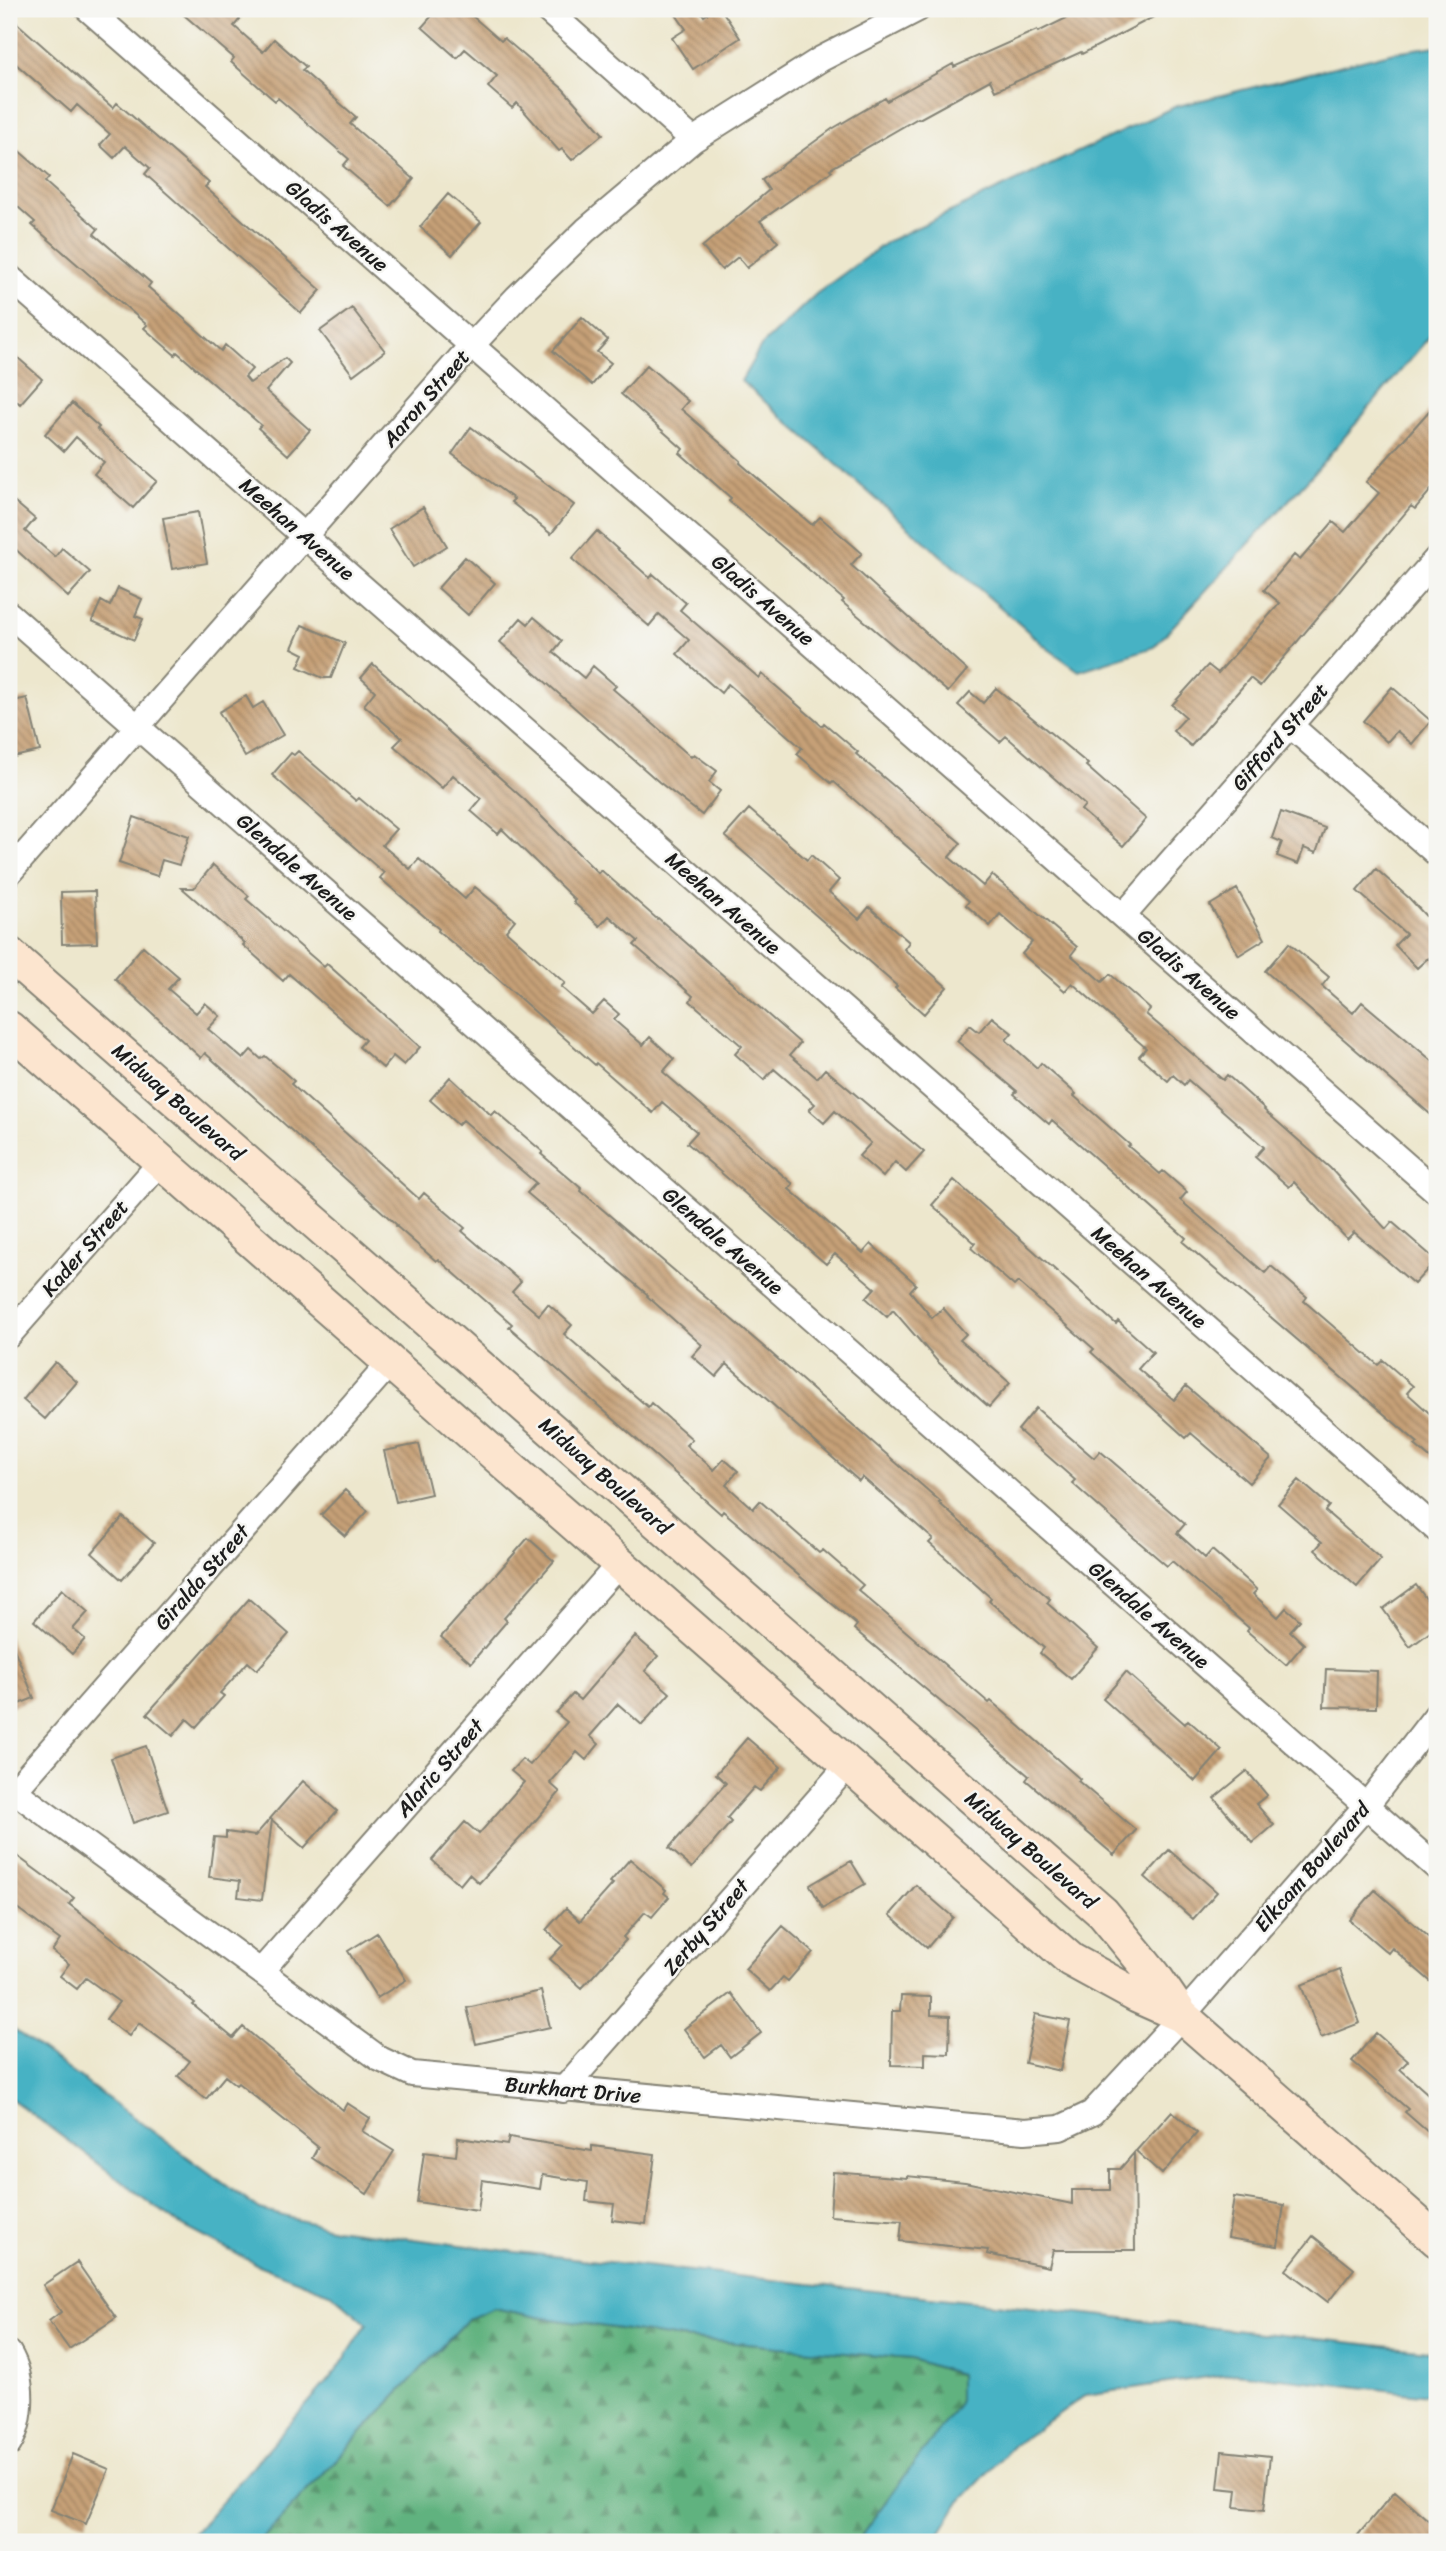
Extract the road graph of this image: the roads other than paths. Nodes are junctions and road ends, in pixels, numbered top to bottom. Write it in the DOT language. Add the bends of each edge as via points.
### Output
graph roads {
  1 [pos="88,9"];
  2 [pos="546,9"];
  3 [pos="910,10"];
  4 [pos="693,140"];
  5 [pos="9,276"];
  6 [pos="472,345"];
  7 [pos="305,536"];
  8 [pos="1437,558"];
  9 [pos="9,614"];
  10 [pos="1290,726"];
  11 [pos="137,727"];
  12 [pos="1437,854"];
  13 [pos="9,873"];
  14 [pos="1123,916"];
  15 [pos="9,954"];
  16 [pos="9,1028"];
  17 [pos="161,1161"];
  18 [pos="1437,1192"];
  19 [pos="9,1335"];
  20 [pos="390,1363"];
  21 [pos="1437,1530"];
  22 [pos="619,1564"];
  23 [pos="1437,1714"];
  24 [pos="849,1764"];
  25 [pos="11,1789"];
  26 [pos="1366,1805"];
  27 [pos="1437,1868"];
  28 [pos="261,1971"];
  29 [pos="1182,2016"];
  30 [pos="563,2090"];
  31 [pos="1437,2240"];
  32 [pos="9,2353"];
  33 [pos="9,2444"];
  1 -- 6 [label="street, Gladis Avenue"];
  2 -- 4 [label="street"];
  3 -- 4 [label="street, Aaron Street" via="821,59"];
  4 -- 6 [label="street, Aaron Street" via="586,230"];
  5 -- 7 [label="street, Meehan Avenue"];
  6 -- 7 [label="street, Aaron Street"];
  6 -- 14 [label="street, Gladis Avenue"];
  7 -- 11 [label="street, Aaron Street"];
  7 -- 21 [label="street, Meehan Avenue"];
  8 -- 10 [label="street, Gifford Street"];
  9 -- 11 [label="street, Glendale Avenue"];
  10 -- 12 [label="street"];
  10 -- 14 [label="street, Gifford Street"];
  11 -- 13 [label="street, Aaron Street"];
  11 -- 26 [label="street, Glendale Avenue"];
  14 -- 18 [label="street, Gladis Avenue"];
  15 -- 29 [label="street, Midway Boulevard" via="1103,1913"];
  16 -- 17 [label="street, Midway Boulevard"];
  17 -- 19 [label="street, Kader Street"];
  17 -- 20 [label="street, Midway Boulevard"];
  20 -- 22 [label="street, Midway Boulevard"];
  20 -- 25 [label="street, Giralda Street"];
  22 -- 24 [label="street, Midway Boulevard"];
  22 -- 28 [label="street, Alaric Street"];
  23 -- 26 [label="street, Elkcam Boulevard"];
  24 -- 29 [label="street, Midway Boulevard" via="1070,1960"];
  24 -- 30 [label="street, Zerby Street"];
  25 -- 28 [label="street, Burkhart Drive"];
  26 -- 27 [label="street, Glendale Avenue"];
  26 -- 29 [label="street, Elkcam Boulevard"];
  28 -- 30 [label="street, Burkhart Drive" via="380,2059 412,2074"];
  29 -- 30 [label="street, Burkhart Drive" via="1092,2113 1060,2128 1025,2131"];
  29 -- 31 [label="street, Midway Boulevard"];
  32 -- 33 [label="street" via="21,2392"];
}
